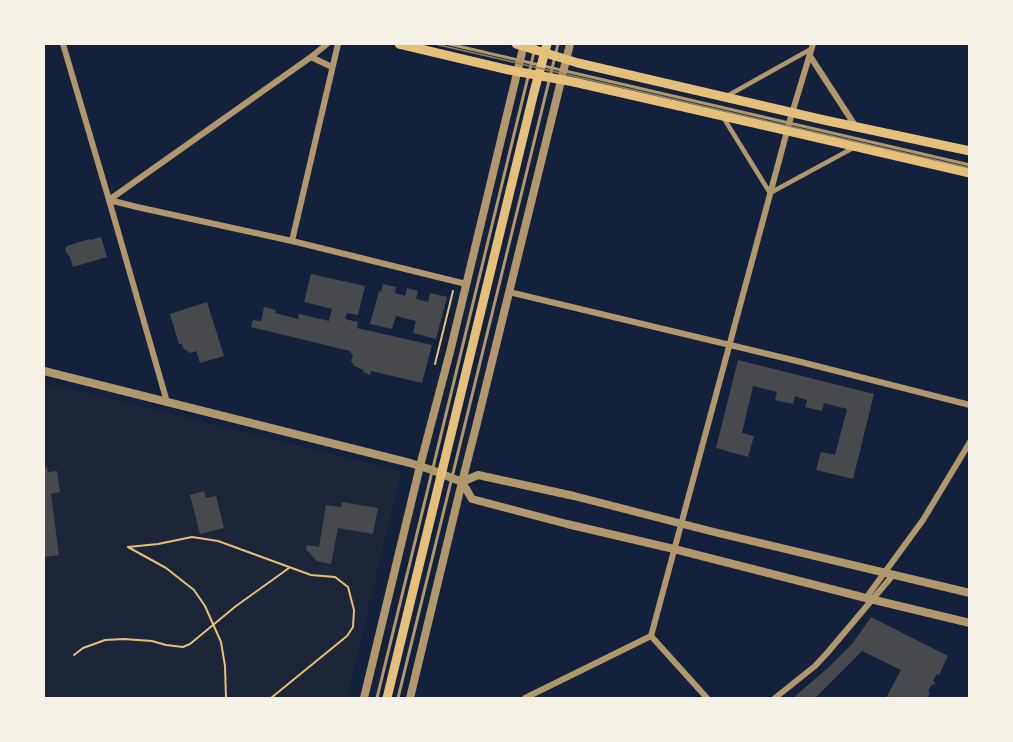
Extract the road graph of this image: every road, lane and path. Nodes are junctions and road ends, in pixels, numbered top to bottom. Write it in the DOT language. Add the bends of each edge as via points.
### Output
graph roads {
  1 [pos="63,44"];
  2 [pos="327,44"];
  3 [pos="338,44"];
  4 [pos="399,44"];
  5 [pos="449,44"];
  6 [pos="521,44"];
  7 [pos="558,44"];
  8 [pos="570,44"];
  9 [pos="536,46"];
  10 [pos="812,49"];
  11 [pos="549,50"];
  12 [pos="311,57"];
  13 [pos="566,59"];
  14 [pos="521,60"];
  15 [pos="332,67"];
  16 [pos="543,68"];
  17 [pos="518,72"];
  18 [pos="534,75"];
  19 [pos="562,75"];
  20 [pos="726,97"];
  21 [pos="792,112"];
  22 [pos="722,116"];
  23 [pos="788,127"];
  24 [pos="856,127"];
  25 [pos="855,146"];
  26 [pos="969,151"];
  27 [pos="969,165"];
  28 [pos="969,173"];
  29 [pos="770,193"];
  30 [pos="109,200"];
  31 [pos="292,241"];
  32 [pos="466,284"];
  33 [pos="509,292"];
  34 [pos="728,345"];
  35 [pos="44,371"];
  36 [pos="167,402"];
  37 [pos="969,405"];
  38 [pos="969,442"];
  39 [pos="420,466"];
  40 [pos="437,472"];
  41 [pos="452,478"];
  42 [pos="462,482"];
  43 [pos="680,523"];
  44 [pos="674,549"];
  45 [pos="289,568"];
  46 [pos="889,574"];
  47 [pos="969,593"];
  48 [pos="870,599"];
  49 [pos="969,622"];
  50 [pos="214,624"];
  51 [pos="651,636"];
  52 [pos="74,655"];
  53 [pos="226,699"];
  54 [pos="271,699"];
  55 [pos="364,699"];
  56 [pos="376,699"];
  57 [pos="387,699"];
  58 [pos="398,699"];
  59 [pos="410,699"];
  60 [pos="525,699"];
  61 [pos="707,699"];
  62 [pos="775,699"];
  1 -- 30 [label="street"];
  2 -- 12 [label="street"];
  3 -- 15 [label="street"];
  4 -- 17 [label="main road"];
  5 -- 14 [label="lane"];
  6 -- 9 [label="main road"];
  6 -- 14 [label="street"];
  7 -- 11 [label="lane"];
  8 -- 13 [label="street"];
  9 -- 11 [label="main road"];
  9 -- 16 [label="lane"];
  10 -- 20 [label="street"];
  10 -- 21 [label="street"];
  10 -- 24 [label="street"];
  11 -- 13 [label="main road"];
  11 -- 16 [label="main road"];
  12 -- 15 [label="street"];
  12 -- 30 [label="street"];
  13 -- 19 [label="street"];
  13 -- 20 [label="main road"];
  14 -- 16 [label="lane"];
  14 -- 17 [label="street"];
  15 -- 31 [label="street"];
  16 -- 18 [label="main road"];
  16 -- 18 [label="lane"];
  16 -- 19 [label="main road"];
  16 -- 41 [label="lane"];
  17 -- 18 [label="main road"];
  17 -- 32 [label="street"];
  18 -- 40 [label="main road"];
  19 -- 22 [label="main road"];
  19 -- 23 [label="lane"];
  19 -- 33 [label="street"];
  20 -- 21 [label="main road"];
  21 -- 23 [label="street"];
  21 -- 24 [label="main road"];
  22 -- 23 [label="main road"];
  22 -- 29 [label="street"];
  23 -- 25 [label="main road"];
  23 -- 27 [label="lane"];
  23 -- 29 [label="street"];
  24 -- 26 [label="main road"];
  25 -- 28 [label="main road"];
  25 -- 29 [label="street"];
  29 -- 34 [label="street"];
  30 -- 31 [label="street"];
  30 -- 36 [label="street"];
  31 -- 32 [label="street"];
  32 -- 39 [label="street"];
  33 -- 34 [label="street"];
  33 -- 42 [label="street"];
  34 -- 37 [label="street"];
  34 -- 43 [label="street"];
  35 -- 36 [label="street"];
  36 -- 39 [label="street"];
  38 -- 46 [label="street"];
  39 -- 40 [label="street"];
  39 -- 55 [label="street"];
  40 -- 41 [label="street"];
  40 -- 56 [label="lane"];
  40 -- 57 [label="main road"];
  41 -- 42 [label="street"];
  41 -- 58 [label="lane"];
  42 -- 43 [label="street" via="478,475"];
  42 -- 44 [label="street" via="472,499"];
  42 -- 59 [label="street"];
  43 -- 44 [label="street"];
  43 -- 46 [label="street"];
  44 -- 48 [label="street"];
  44 -- 51 [label="street"];
  45 -- 50 [label="path"];
  45 -- 50 [label="path" via="218,541 192,537 128,546 195,590"];
  45 -- 54 [label="path" via="335,577 348,587 354,610 353,627"];
  46 -- 47 [label="street"];
  46 -- 48 [label="street"];
  48 -- 49 [label="street"];
  48 -- 62 [label="street" via="815,666"];
  50 -- 52 [label="path" via="183,647 152,641 105,640"];
  50 -- 53 [label="path" via="225,666"];
  51 -- 60 [label="street"];
  51 -- 61 [label="street"];
}
